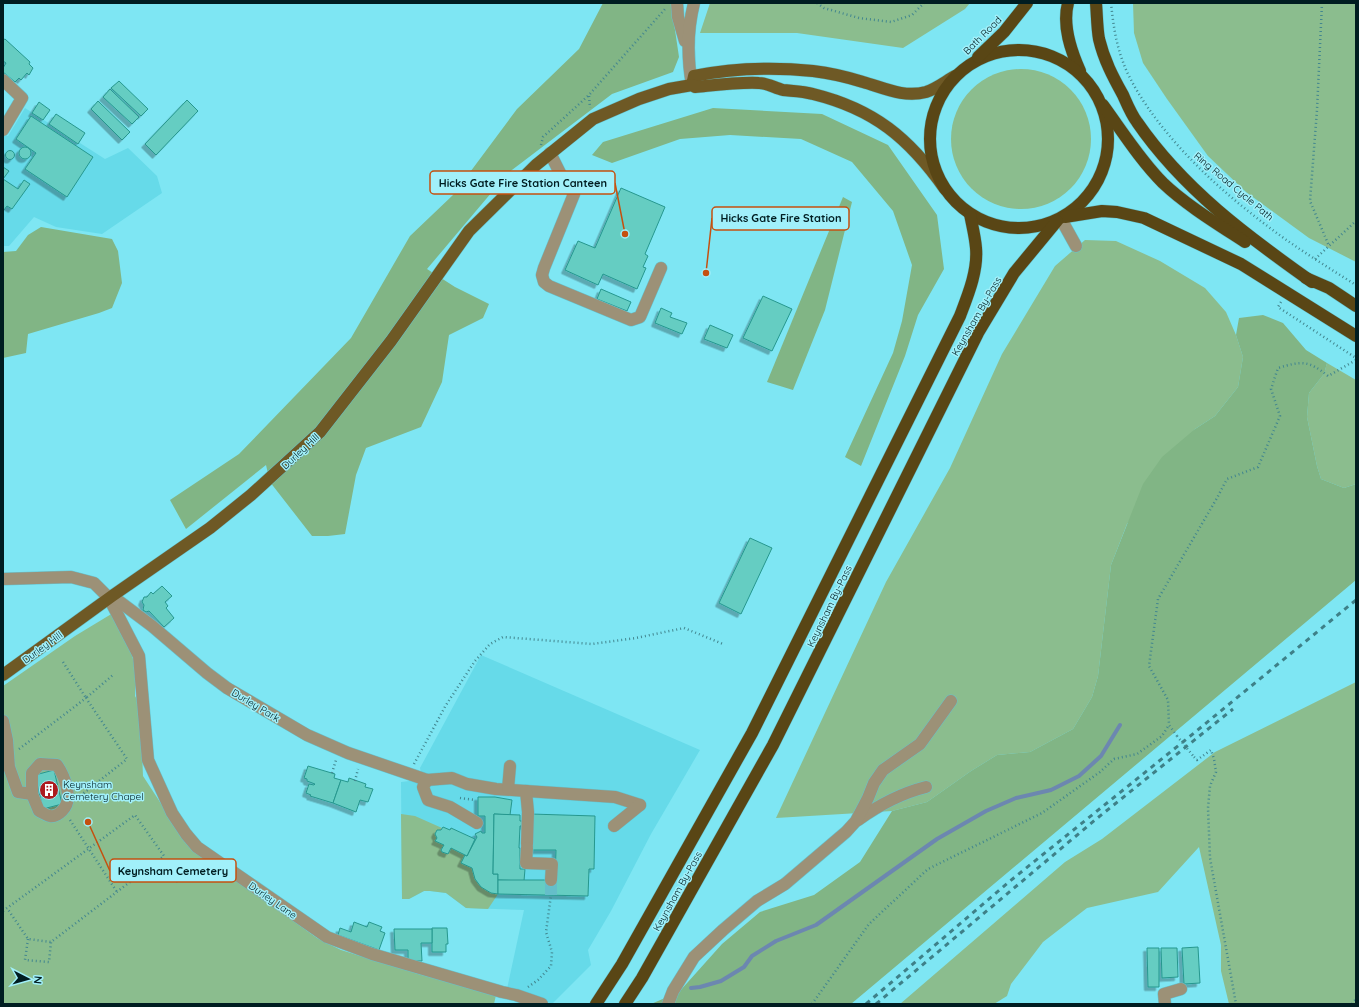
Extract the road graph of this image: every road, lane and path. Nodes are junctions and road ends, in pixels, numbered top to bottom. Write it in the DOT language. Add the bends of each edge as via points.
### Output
graph roads {
  1 [pos="677,3"];
  2 [pos="694,3"];
  3 [pos="817,3"];
  4 [pos="924,3"];
  5 [pos="1026,3"];
  6 [pos="1068,3"];
  7 [pos="1096,3"];
  8 [pos="1111,3"];
  9 [pos="1322,3"];
  10 [pos="666,9"];
  11 [pos="688,49"];
  12 [pos="969,65"];
  13 [pos="1081,74"];
  14 [pos="956,76"];
  15 [pos="3,80"];
  16 [pos="692,85"];
  17 [pos="1101,103"];
  18 [pos="3,130"];
  19 [pos="550,153"];
  20 [pos="536,165"];
  21 [pos="945,189"];
  22 [pos="970,214"];
  23 [pos="1061,219"];
  24 [pos="1356,221"];
  25 [pos="1076,246"];
  26 [pos="1329,246"];
  27 [pos="1315,259"];
  28 [pos="661,268"];
  29 [pos="1312,282"];
  30 [pos="1356,285"];
  31 [pos="1356,306"];
  32 [pos="1356,336"];
  33 [pos="1356,360"];
  34 [pos="3,579"];
  35 [pos="110,597"];
  36 [pos="723,644"];
  37 [pos="63,662"];
  38 [pos="3,675"];
  39 [pos="113,675"];
  40 [pos="86,698"];
  41 [pos="951,701"];
  42 [pos="3,721"];
  43 [pos="1169,725"];
  44 [pos="8,758"];
  45 [pos="510,766"];
  46 [pos="410,774"];
  47 [pos="424,779"];
  48 [pos="926,787"];
  49 [pos="508,789"];
  50 [pos="526,791"];
  51 [pos="32,794"];
  52 [pos="65,809"];
  53 [pos="856,821"];
  54 [pos="477,823"];
  55 [pos="614,826"];
  56 [pos="89,848"];
  57 [pos="204,851"];
  58 [pos="551,880"];
  59 [pos="176,882"];
  60 [pos="117,892"];
  61 [pos="551,895"];
  62 [pos="7,908"];
  63 [pos="3,911"];
  64 [pos="28,939"];
  65 [pos="51,942"];
  66 [pos="1181,990"];
  67 [pos="521,992"];
  68 [pos="1356,999"];
  69 [pos="598,1001"];
  70 [pos="542,1004"];
  71 [pos="625,1004"];
  72 [pos="668,1004"];
  73 [pos="812,1004"];
  74 [pos="1165,1004"];
  75 [pos="1236,1004"];
  76 [pos="1352,1004"];
  1 -- 11 [label="street" via="678,17"];
  2 -- 11 [label="street"];
  3 -- 4 [label="path" via="824,8 859,18 890,22 912,15"];
  5 -- 12 [label="highway, Bath Road" via="1004,32"];
  6 -- 13 [label="highway" via="1066,10 1070,45"];
  7 -- 29 [label="highway" via="1099,39 1108,67 1136,121 1158,150 1182,177 1224,216"];
  8 -- 27 [label="path, Ring Road Cycle Path" via="1113,25 1123,63 1141,98 1163,129 1187,157 1232,198 1284,239"];
  9 -- 26 [label="path" via="1310,201"];
  10 -- 20 [label="path" via="589,95 543,137"];
  11 -- 16 [label="street"];
  12 -- 13 [label="highway" via="985,56 1000,52 1029,50 1054,56"];
  12 -- 14 [label="highway"];
  13 -- 17 [label="highway" via="1094,89"];
  14 -- 16 [label="main road" via="926,92 913,94 898,93 846,77 814,71 775,69 740,69 709,73 694,76"];
  14 -- 21 [label="highway" via="937,104 930,134 933,164"];
  15 -- 18 [label="street" via="22,98"];
  16 -- 19 [label="main road, Durley Hill" via="669,89 639,99 593,119"];
  16 -- 21 [label="main road, Durley Hill" via="695,87 761,83 778,89 811,93 839,101 882,122 928,165"];
  17 -- 23 [label="highway" via="1108,142 1106,160 1101,174 1089,192 1079,205"];
  17 -- 29 [label="highway" via="1147,164 1180,197 1228,232"];
  19 -- 20 [label="main road, Durley Hill"];
  19 -- 28 [label="street" via="574,194 544,268 544,282 563,293 631,320 640,317"];
  20 -- 35 [label="main road, Durley Hill" via="469,231 391,341 320,432 210,528"];
  21 -- 22 [label="highway" via="956,203"];
  22 -- 23 [label="highway" via="980,220 1009,229 1044,226"];
  22 -- 69 [label="highway, Keynsham By-Pass" via="976,248 974,272 956,323 752,733 622,964"];
  23 -- 25 [label="street"];
  23 -- 32 [label="highway" via="1102,210 1144,218 1241,264"];
  23 -- 71 [label="highway, Keynsham By-Pass" via="1014,273 978,333 773,745"];
  24 -- 26 [label="path"];
  26 -- 27 [label="path"];
  27 -- 30 [label="path, Ring Road Cycle Path"];
  29 -- 31 [label="highway" via="1329,288"];
  33 -- 43 [label="path" via="1328,376 1314,365 1296,362 1278,368 1271,389 1280,416 1258,467 1226,479 1158,599 1149,666 1168,700"];
  34 -- 35 [label="street" via="71,577 94,583"];
  35 -- 38 [label="main road, Durley Hill"];
  35 -- 46 [label="street, Durley Park" via="152,626 227,688 307,735 348,753"];
  35 -- 57 [label="street, Durley Lane" via="139,656 148,760 172,813 186,834"];
  36 -- 46 [label="path" via="684,628 592,644 504,637 490,644 475,661 446,705"];
  37 -- 40 [label="path"];
  39 -- 40 [label="path"];
  40 -- 44 [label="path"];
  40 -- 52 [label="path" via="127,759"];
  41 -- 53 [label="street" via="920,744 883,770"];
  42 -- 44 [label="street"];
  43 -- 73 [label="path" via="1162,736 1137,754 1114,759 1042,813 928,869 869,924"];
  43 -- 75 [label="path, bridge" via="1197,760 1211,750 1214,759 1216,772 1210,786 1208,808 1210,858"];
  44 -- 51 [label="street" via="8,767 18,792"];
  45 -- 49 [label="street"];
  46 -- 47 [label="street, Durley Park"];
  47 -- 49 [label="street" via="452,778 467,784"];
  47 -- 54 [label="street" via="423,786 428,800 450,807"];
  48 -- 53 [label="street" via="890,800"];
  49 -- 50 [label="street"];
  50 -- 55 [label="street" via="615,797 640,805"];
  50 -- 58 [label="street" via="526,864 552,864"];
  51 -- 52 [label="street" via="39,811 50,816 58,815"];
  51 -- 52 [label="street" via="32,773 40,764 57,766 63,774 68,797"];
  52 -- 56 [label="path"];
  53 -- 72 [label="street" via="808,866 757,901 694,957"];
  56 -- 60 [label="path"];
  56 -- 60 [label="path" via="135,815 164,856"];
  56 -- 62 [label="path"];
  57 -- 59 [label="path"];
  57 -- 67 [label="street, Durley Lane" via="327,937 372,954 502,992"];
  60 -- 65 [label="path"];
  61 -- 67 [label="path" via="546,932 552,952 551,966 538,980"];
  62 -- 63 [label="path"];
  62 -- 64 [label="path"];
  64 -- 65 [label="path"];
  64 -- 65 [label="path" via="26,960 49,962"];
  66 -- 74 [label="street" via="1164,994"];
  67 -- 70 [label="street, Durley Lane"];
  68 -- 76 [label="path"];
}
